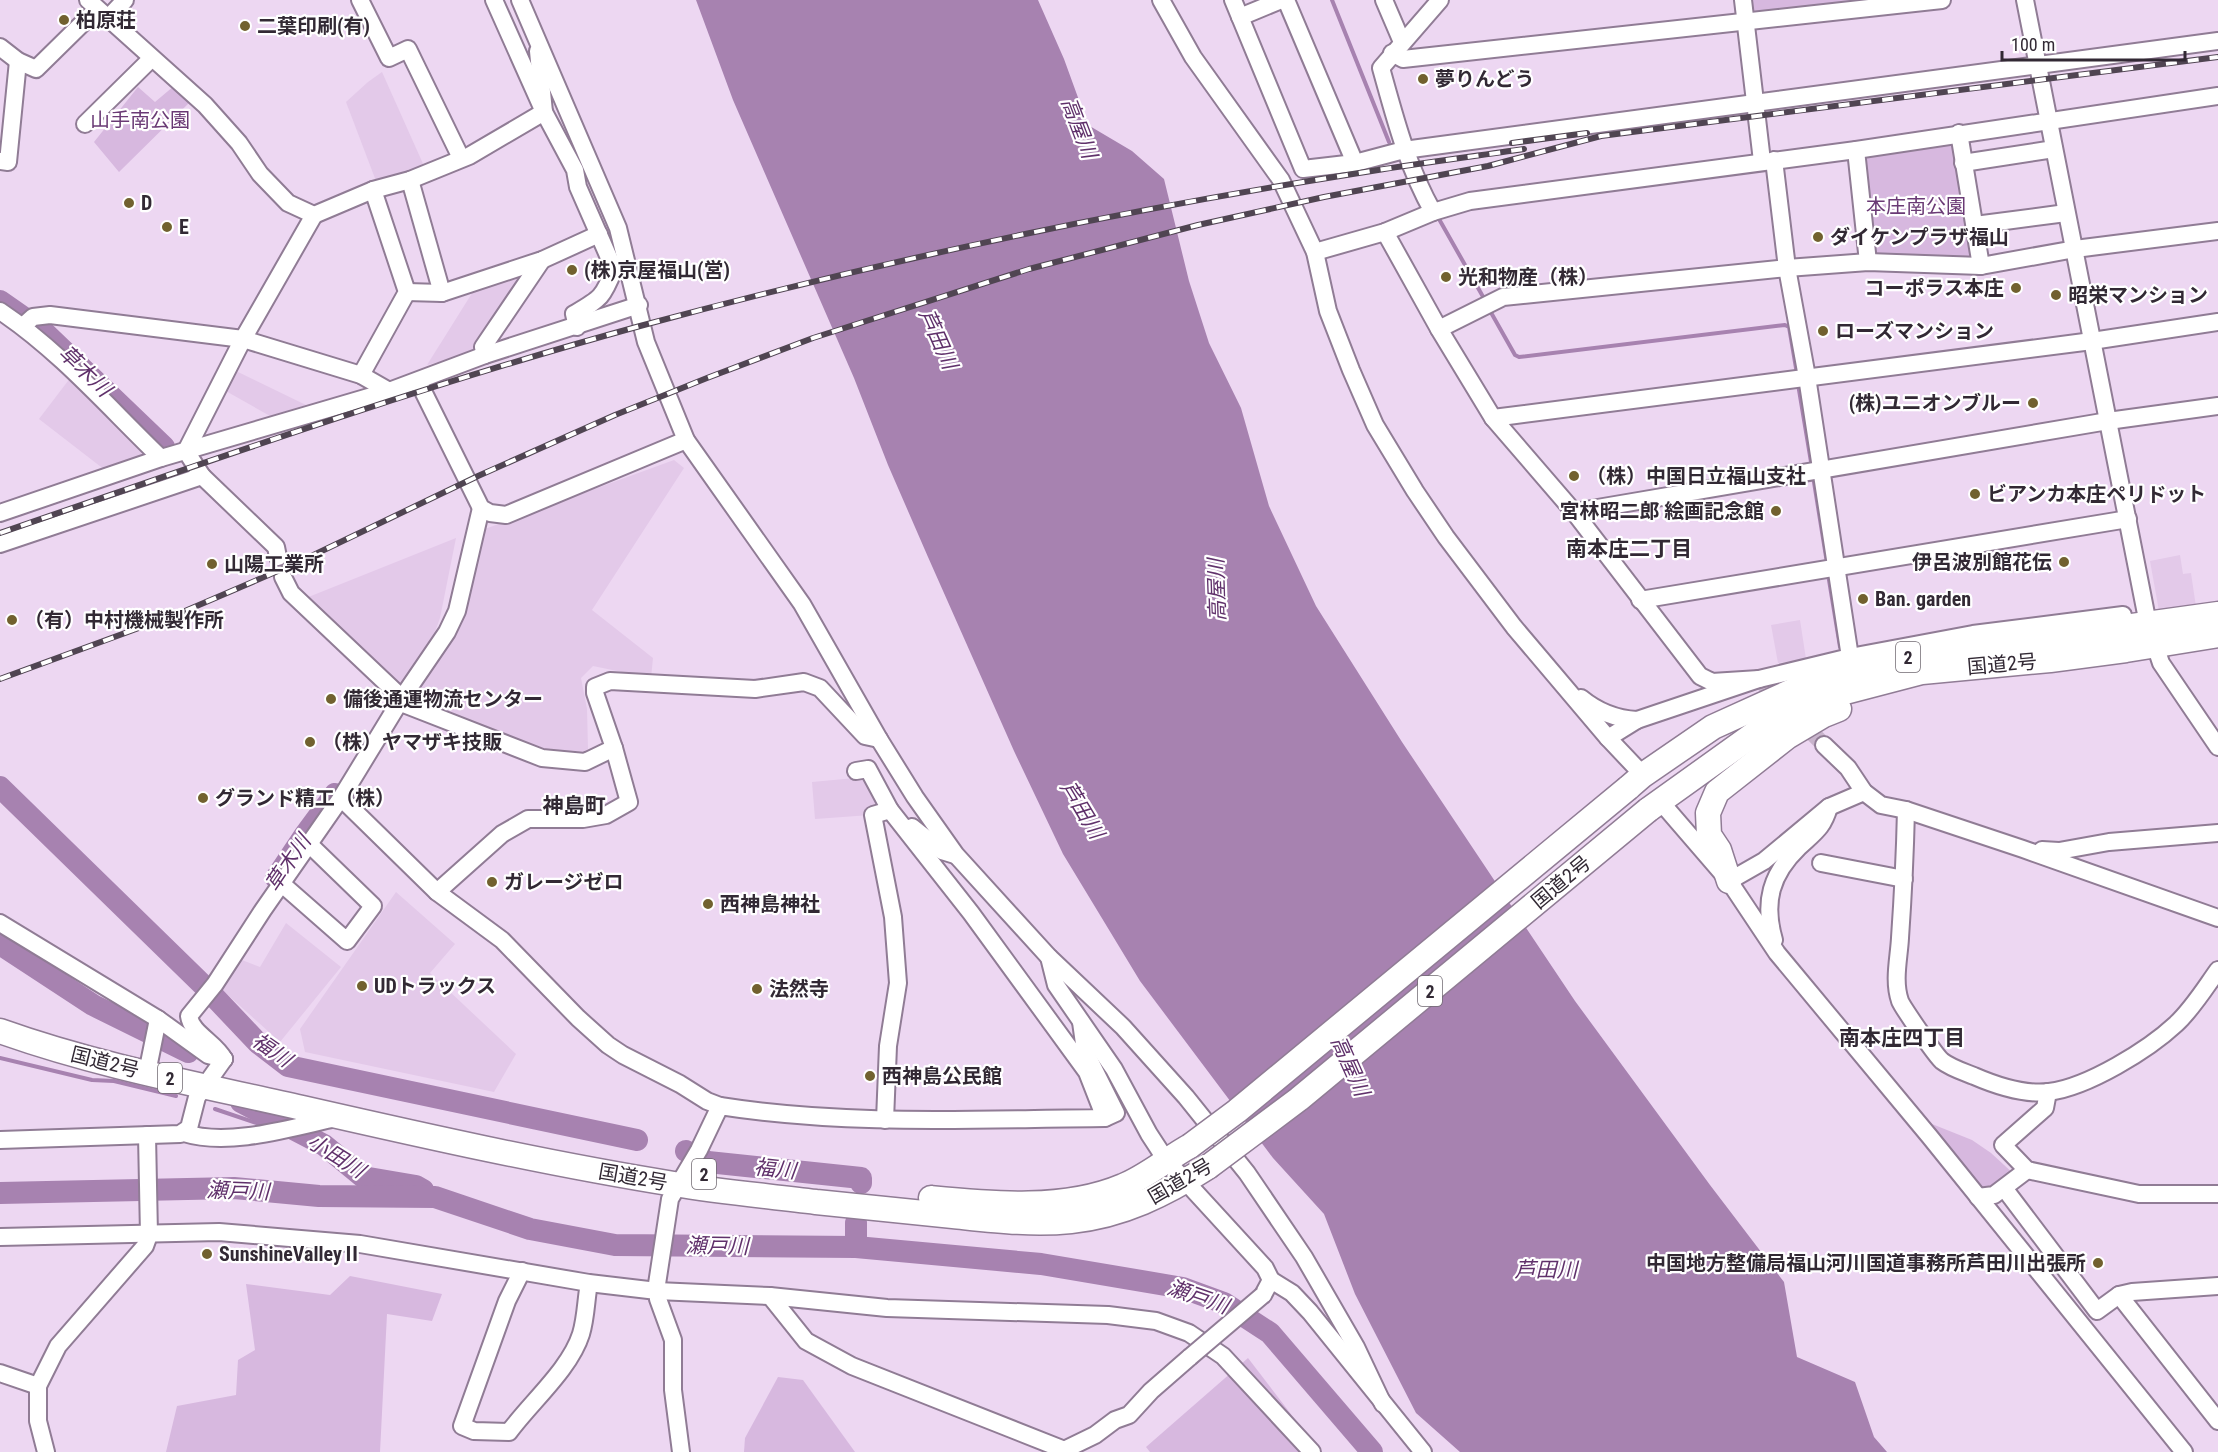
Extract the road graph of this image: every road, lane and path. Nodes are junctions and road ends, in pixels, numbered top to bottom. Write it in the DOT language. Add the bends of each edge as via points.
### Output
graph roads {
  1 [pos="125,0"];
  2 [pos="360,0"];
  3 [pos="494,0"];
  4 [pos="520,0"];
  5 [pos="1161,0"];
  6 [pos="1233,0"];
  7 [pos="1281,0"];
  8 [pos="1286,0"];
  9 [pos="1384,0"];
  10 [pos="1440,0"];
  11 [pos="1743,0"];
  12 [pos="1942,0"];
  13 [pos="2025,0"];
  14 [pos="1870,4"];
  15 [pos="98,9"];
  16 [pos="1240,17"];
  17 [pos="1745,21"];
  18 [pos="536,36"];
  19 [pos="2218,41"];
  20 [pos="0,47"];
  21 [pos="1397,48"];
  22 [pos="152,58"];
  23 [pos="18,61"];
  24 [pos="2038,64"];
  25 [pos="2218,96"];
  26 [pos="1756,102"];
  27 [pos="544,112"];
  28 [pos="2049,121"];
  29 [pos="85,124"];
  30 [pos="1959,133"];
  31 [pos="2054,149"];
  32 [pos="1404,150"];
  33 [pos="1856,150"];
  34 [pos="461,158"];
  35 [pos="1768,160"];
  36 [pos="0,161"];
  37 [pos="1355,163"];
  38 [pos="1963,163"];
  39 [pos="574,170"];
  40 [pos="410,180"];
  41 [pos="373,190"];
  42 [pos="1433,212"];
  43 [pos="2066,213"];
  44 [pos="314,215"];
  45 [pos="1975,225"];
  46 [pos="618,228"];
  47 [pos="2218,231"];
  48 [pos="1385,232"];
  49 [pos="599,234"];
  50 [pos="2075,249"];
  51 [pos="1315,252"];
  52 [pos="542,260"];
  53 [pos="1868,262"];
  54 [pos="1981,266"];
  55 [pos="1787,268"];
  56 [pos="407,292"];
  57 [pos="442,293"];
  58 [pos="639,305"];
  59 [pos="0,311"];
  60 [pos="2218,322"];
  61 [pos="27,323"];
  62 [pos="577,327"];
  63 [pos="1439,329"];
  64 [pos="243,339"];
  65 [pos="2092,340"];
  66 [pos="485,355"];
  67 [pos="361,375"];
  68 [pos="1800,378"];
  69 [pos="418,381"];
  70 [pos="389,391"];
  71 [pos="2218,406"];
  72 [pos="1492,418"];
  73 [pos="2108,421"];
  74 [pos="686,440"];
  75 [pos="186,451"];
  76 [pos="160,458"];
  77 [pos="1815,471"];
  78 [pos="202,476"];
  79 [pos="481,508"];
  80 [pos="2,510"];
  81 [pos="1574,512"];
  82 [pos="2128,519"];
  83 [pos="0,544"];
  84 [pos="278,557"];
  85 [pos="1829,568"];
  86 [pos="283,577"];
  87 [pos="1640,600"];
  88 [pos="2218,614"];
  89 [pos="2150,627"];
  90 [pos="2218,635"];
  91 [pos="1850,657"];
  92 [pos="1966,667"];
  93 [pos="1553,675"];
  94 [pos="1759,679"];
  95 [pos="401,700"];
  96 [pos="1637,720"];
  97 [pos="1608,738"];
  98 [pos="879,739"];
  99 [pos="1824,745"];
  100 [pos="2218,747"];
  101 [pos="614,748"];
  102 [pos="856,771"];
  103 [pos="1635,782"];
  104 [pos="1864,792"];
  105 [pos="341,798"];
  106 [pos="1654,806"];
  107 [pos="1829,807"];
  108 [pos="890,810"];
  109 [pos="1906,810"];
  110 [pos="2218,833"];
  111 [pos="309,844"];
  112 [pos="2023,849"];
  113 [pos="956,855"];
  114 [pos="1821,862"];
  115 [pos="1904,879"];
  116 [pos="1729,881"];
  117 [pos="282,884"];
  118 [pos="437,892"];
  119 [pos="2218,918"];
  120 [pos="0,923"];
  121 [pos="1777,953"];
  122 [pos="1048,956"];
  123 [pos="2218,970"];
  124 [pos="0,1016"];
  125 [pos="1081,1018"];
  126 [pos="158,1022"];
  127 [pos="0,1031"];
  128 [pos="150,1059"];
  129 [pos="214,1073"];
  130 [pos="2048,1092"];
  131 [pos="720,1106"];
  132 [pos="342,1117"];
  133 [pos="1105,1118"];
  134 [pos="885,1120"];
  135 [pos="184,1132"];
  136 [pos="0,1140"];
  137 [pos="147,1141"];
  138 [pos="1166,1160"];
  139 [pos="2027,1170"];
  140 [pos="685,1174"];
  141 [pos="1185,1181"];
  142 [pos="2004,1188"];
  143 [pos="2218,1194"];
  144 [pos="1978,1197"];
  145 [pos="149,1232"];
  146 [pos="0,1237"];
  147 [pos="522,1271"];
  148 [pos="589,1283"];
  149 [pos="2218,1286"];
  150 [pos="657,1287"];
  151 [pos="1267,1288"];
  152 [pos="2119,1295"];
  153 [pos="770,1296"];
  154 [pos="1319,1324"];
  155 [pos="1346,1331"];
  156 [pos="0,1372"];
  157 [pos="38,1386"];
  158 [pos="1383,1404"];
  159 [pos="2218,1421"];
  160 [pos="1061,1451"];
  161 [pos="46,1452"];
  162 [pos="681,1452"];
  163 [pos="1312,1452"];
  164 [pos="1424,1452"];
  165 [pos="2184,1452"];
  1 -- 15 [label="street"];
  2 -- 34 [label="street" via="389,58 408,49"];
  3 -- 27 [label="street"];
  4 -- 18 [label="street"];
  5 -- 51 [label="street" via="1193,57 1281,180"];
  6 -- 16 [label="street"];
  7 -- 16 [label="street"];
  8 -- 37 [label="street"];
  9 -- 21 [label="street"];
  10 -- 21 [label="street"];
  11 -- 17 [label="street"];
  12 -- 14 [label="street"];
  13 -- 24 [label="street"];
  14 -- 17 [label="street"];
  15 -- 22 [label="street"];
  15 -- 23 [label="street" via="36,69"];
  16 -- 37 [label="street" via="1303,169"];
  17 -- 21 [label="street" via="1403,59"];
  17 -- 26 [label="street"];
  18 -- 27 [label="street"];
  18 -- 46 [label="street"];
  19 -- 24 [label="street"];
  20 -- 23 [label="street"];
  21 -- 32 [label="street" via="1381,68"];
  22 -- 29 [label="street"];
  22 -- 44 [label="street" via="205,105 260,174 288,202"];
  23 -- 36 [label="street" via="8,162"];
  24 -- 26 [label="street"];
  24 -- 28 [label="street"];
  25 -- 28 [label="street"];
  26 -- 32 [label="street"];
  26 -- 35 [label="street"];
  27 -- 34 [label="street"];
  27 -- 39 [label="street"];
  28 -- 30 [label="street"];
  28 -- 31 [label="street"];
  30 -- 33 [label="street"];
  30 -- 38 [label="street"];
  31 -- 38 [label="street"];
  31 -- 43 [label="street"];
  32 -- 37 [label="street"];
  32 -- 42 [label="street"];
  33 -- 35 [label="street"];
  33 -- 53 [label="street"];
  34 -- 40 [label="street"];
  35 -- 42 [label="street" via="1470,201"];
  35 -- 55 [label="street"];
  38 -- 45 [label="street"];
  39 -- 46 [label="street"];
  39 -- 49 [label="street"];
  40 -- 41 [label="street"];
  40 -- 57 [label="street"];
  41 -- 44 [label="street"];
  41 -- 56 [label="street"];
  42 -- 48 [label="street"];
  43 -- 45 [label="street"];
  43 -- 50 [label="street"];
  44 -- 64 [label="street"];
  45 -- 54 [label="street"];
  46 -- 58 [label="street"];
  47 -- 50 [label="street"];
  48 -- 51 [label="street"];
  48 -- 63 [label="street"];
  49 -- 52 [label="street"];
  49 -- 62 [label="street" via="614,269 599,300 574,314"];
  50 -- 54 [label="street"];
  50 -- 65 [label="street"];
  51 -- 93 [label="street" via="1328,311 1375,425 1446,537"];
  52 -- 57 [label="street"];
  52 -- 66 [label="street" via="483,347"];
  53 -- 54 [label="street"];
  53 -- 55 [label="street"];
  55 -- 63 [label="street" via="1503,297"];
  55 -- 68 [label="street"];
  56 -- 57 [label="street"];
  56 -- 67 [label="street"];
  58 -- 62 [label="street"];
  58 -- 74 [label="street" via="646,342"];
  59 -- 61 [label="street"];
  60 -- 65 [label="street"];
  61 -- 64 [label="street" via="50,315"];
  61 -- 76 [label="street"];
  62 -- 66 [label="street"];
  63 -- 72 [label="street"];
  64 -- 67 [label="street"];
  64 -- 75 [label="street"];
  65 -- 68 [label="street"];
  65 -- 73 [label="street"];
  66 -- 69 [label="street"];
  67 -- 70 [label="street"];
  68 -- 72 [label="street"];
  68 -- 77 [label="street"];
  69 -- 70 [label="street"];
  69 -- 79 [label="street"];
  70 -- 75 [label="street"];
  71 -- 73 [label="street"];
  72 -- 81 [label="street"];
  73 -- 77 [label="street"];
  73 -- 82 [label="street"];
  74 -- 79 [label="street" via="506,515"];
  74 -- 98 [label="street" via="802,604"];
  75 -- 76 [label="street"];
  75 -- 78 [label="street"];
  76 -- 80 [label="street"];
  77 -- 81 [label="street"];
  77 -- 85 [label="street"];
  78 -- 83 [label="street"];
  78 -- 84 [label="street" via="276,547"];
  79 -- 95 [label="street" via="457,610 447,632"];
  81 -- 87 [label="street"];
  82 -- 85 [label="street"];
  82 -- 89 [label="street"];
  85 -- 87 [label="street"];
  85 -- 91 [label="street"];
  86 -- 95 [label="street" via="291,593"];
  87 -- 94 [label="street" via="1700,676 1712,682"];
  88 -- 89 [label="highway, 国道2号 / 2"];
  89 -- 90 [label="highway, 国道2号 / 2"];
  89 -- 91 [label="street" via="1973,634"];
  89 -- 92 [label="highway, 国道2号 / 2" via="2050,660"];
  89 -- 100 [label="street" via="2161,663"];
  89 -- 103 [label="highway, 国道2号 / 2" via="1901,658 1799,688 1713,727"];
  91 -- 94 [label="street"];
  92 -- 106 [label="highway, 国道2号 / 2" via="1922,672 1834,695 1775,719"];
  92 -- 116 [label="highway" via="1882,689 1824,715 1787,736 1716,792 1708,813 1709,835 1719,850"];
  93 -- 96 [label="street" via="1591,706 1615,718"];
  93 -- 97 [label="street"];
  94 -- 96 [label="street"];
  95 -- 101 [label="street" via="542,758 585,762"];
  95 -- 105 [label="street"];
  96 -- 97 [label="street"];
  97 -- 103 [label="street"];
  98 -- 101 [label="street" via="865,736 820,688 804,682 754,689 610,681 595,687 595,693"];
  98 -- 113 [label="street"];
  99 -- 104 [label="street" via="1848,768"];
  101 -- 118 [label="street" via="629,802 606,815 528,819 502,834"];
  102 -- 108 [label="street" via="868,769"];
  103 -- 138 [label="highway, 国道2号 / 2, bridge" via="1237,1111"];
  104 -- 107 [label="street"];
  104 -- 109 [label="street" via="1881,805"];
  105 -- 111 [label="street"];
  105 -- 118 [label="street"];
  106 -- 116 [label="street"];
  106 -- 141 [label="highway, 国道2号 / 2, bridge" via="1299,1099"];
  107 -- 116 [label="street" via="1764,861"];
  107 -- 121 [label="street" via="1824,823 1784,864 1771,887 1768,912"];
  108 -- 113 [label="street" via="942,851"];
  108 -- 133 [label="street" via="1087,1072"];
  108 -- 134 [label="street" via="873,815 892,917 898,983 888,1046"];
  109 -- 112 [label="street"];
  109 -- 115 [label="street"];
  110 -- 112 [label="street" via="2109,842 2059,851"];
  111 -- 117 [label="street"];
  111 -- 117 [label="street" via="374,906 347,941"];
  112 -- 119 [label="street"];
  113 -- 122 [label="street"];
  114 -- 115 [label="street"];
  115 -- 130 [label="street" via="1896,982 1901,1002 1926,1040 1941,1060 1957,1069 1993,1084"];
  116 -- 121 [label="street"];
  117 -- 129 [label="street" via="216,984 189,1016 190,1023 220,1051"];
  118 -- 131 [label="street" via="502,940 608,1046"];
  120 -- 126 [label="street"];
  121 -- 144 [label="street"];
  122 -- 125 [label="street" via="1056,985"];
  122 -- 155 [label="street" via="1122,1027 1186,1097 1247,1173 1304,1257"];
  123 -- 130 [label="street" via="2177,1023 2151,1045 2091,1079"];
  124 -- 128 [label="highway, 国道2号 / 2"];
  125 -- 133 [label="street" via="1085,1051 1116,1113"];
  125 -- 138 [label="street"];
  126 -- 128 [label="street"];
  126 -- 129 [label="street" via="208,1055"];
  127 -- 128 [label="highway, 国道2号 / 2" via="73,1054"];
  128 -- 129 [label="highway, 国道2号 / 2"];
  129 -- 132 [label="highway, 国道2号 / 2"];
  129 -- 135 [label="street" via="197,1098 189,1128"];
  129 -- 140 [label="highway, 国道2号 / 2"];
  130 -- 139 [label="street" via="2045,1108 2003,1145"];
  131 -- 134 [label="street" via="771,1114"];
  131 -- 140 [label="street"];
  132 -- 135 [label="street" via="238,1138"];
  132 -- 140 [label="highway, 国道2号 / 2" via="593,1170"];
  133 -- 134 [label="street"];
  135 -- 137 [label="street"];
  136 -- 137 [label="street"];
  137 -- 145 [label="street"];
  138 -- 140 [label="highway, 国道2号 / 2" via="1126,1185 1103,1194 1047,1202 936,1198"];
  138 -- 141 [label="street"];
  139 -- 142 [label="street"];
  139 -- 143 [label="street" via="2139,1194"];
  140 -- 141 [label="highway, 国道2号 / 2" via="857,1206 1041,1222 1081,1219 1127,1209"];
  140 -- 150 [label="street"];
  141 -- 151 [label="street" via="1265,1268"];
  142 -- 144 [label="street" via="1994,1195"];
  142 -- 152 [label="street" via="2097,1311"];
  144 -- 165 [label="street"];
  145 -- 146 [label="street"];
  145 -- 147 [label="street" via="219,1232 360,1244"];
  145 -- 157 [label="street" via="145,1246 58,1347"];
  147 -- 148 [label="street"];
  147 -- 148 [label="street" via="507,1301 462,1426 474,1431 509,1432 549,1385 580,1335"];
  148 -- 150 [label="street"];
  149 -- 152 [label="street"];
  150 -- 153 [label="street"];
  150 -- 162 [label="street" via="673,1340 673,1390"];
  151 -- 154 [label="street" via="1292,1293"];
  151 -- 160 [label="street, bridge" via="1129,1414"];
  152 -- 159 [label="street"];
  153 -- 160 [label="street" via="806,1341 852,1366"];
  153 -- 163 [label="street" via="887,1308 1108,1315 1156,1321 1189,1334 1223,1356"];
  154 -- 155 [label="street" via="1336,1332"];
  154 -- 158 [label="street"];
  155 -- 158 [label="street"];
  156 -- 157 [label="street"];
  157 -- 161 [label="street" via="38,1421"];
  158 -- 164 [label="street"];
}
